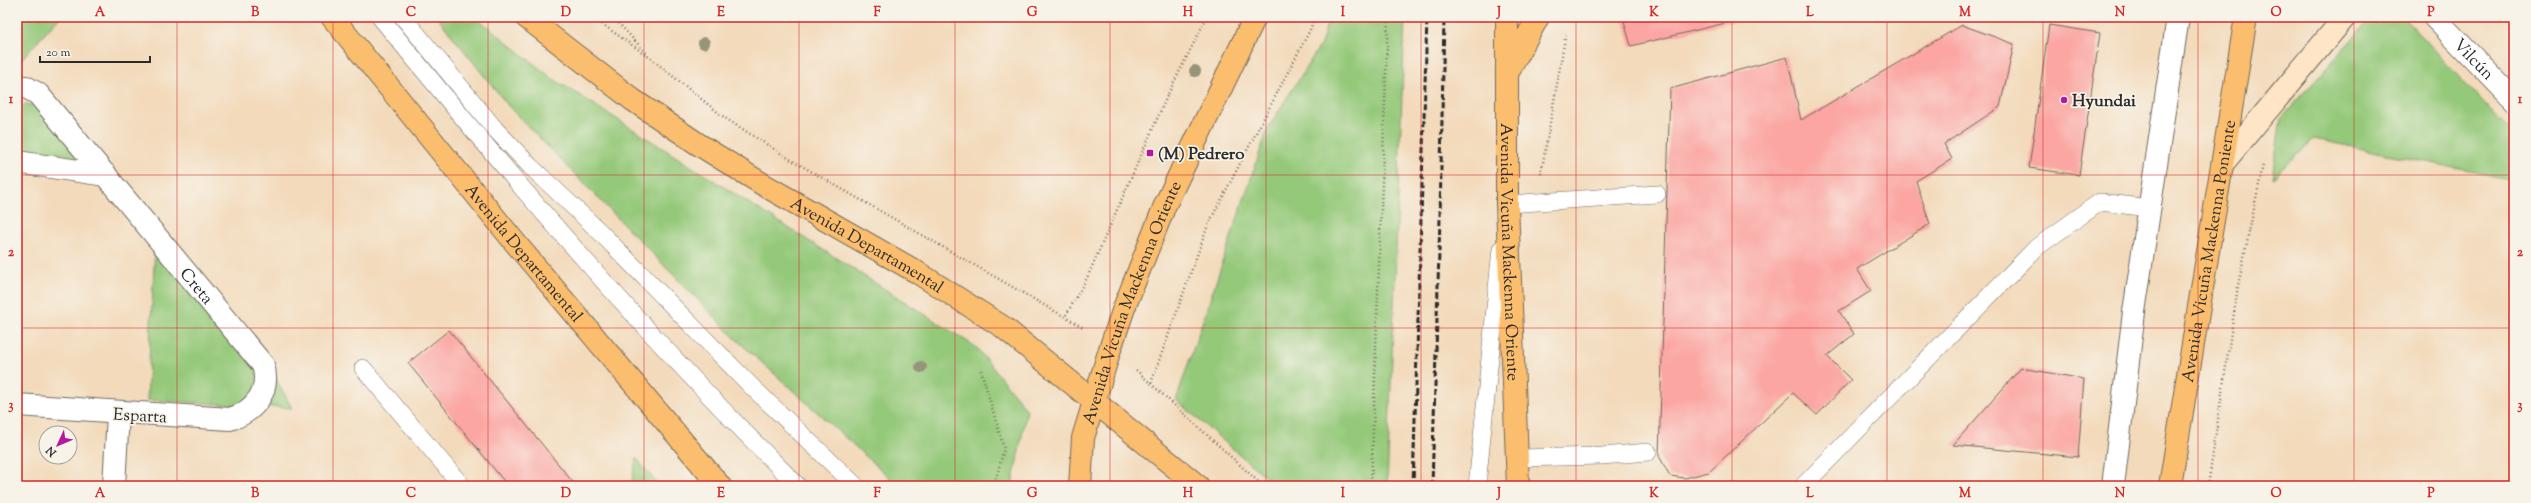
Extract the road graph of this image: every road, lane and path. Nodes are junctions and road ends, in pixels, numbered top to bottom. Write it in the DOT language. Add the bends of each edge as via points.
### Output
graph roads {
  1 [pos="332,17"];
  2 [pos="380,17"];
  3 [pos="403,17"];
  4 [pos="526,17"];
  5 [pos="592,17"];
  6 [pos="613,17"];
  7 [pos="1207,17"];
  8 [pos="1255,17"];
  9 [pos="1314,17"];
  10 [pos="1388,17"];
  11 [pos="1507,17"];
  12 [pos="1538,17"];
  13 [pos="2178,17"];
  14 [pos="2246,17"];
  15 [pos="2345,17"];
  16 [pos="2381,17"];
  17 [pos="2434,17"];
  18 [pos="1568,25"];
  19 [pos="2370,29"];
  20 [pos="649,57"];
  21 [pos="1507,74"];
  22 [pos="17,87"];
  23 [pos="2514,100"];
  24 [pos="2264,161"];
  25 [pos="17,162"];
  26 [pos="2224,162"];
  27 [pos="106,175"];
  28 [pos="1657,194"];
  29 [pos="1536,202"];
  30 [pos="1507,204"];
  31 [pos="2150,208"];
  32 [pos="1066,315"];
  33 [pos="1078,322"];
  34 [pos="364,368"];
  35 [pos="981,370"];
  36 [pos="1093,400"];
  37 [pos="257,402"];
  38 [pos="17,406"];
  39 [pos="118,414"];
  40 [pos="1083,438"];
  41 [pos="1648,452"];
  42 [pos="1518,458"];
  43 [pos="114,486"];
  44 [pos="462,486"];
  45 [pos="720,486"];
  46 [pos="798,486"];
  47 [pos="856,486"];
  48 [pos="994,486"];
  49 [pos="1069,486"];
  50 [pos="1080,486"];
  51 [pos="1198,486"];
  52 [pos="1263,486"];
  53 [pos="1371,486"];
  54 [pos="1477,486"];
  55 [pos="1518,486"];
  56 [pos="1803,486"];
  57 [pos="2113,486"];
  58 [pos="2170,486"];
  59 [pos="2208,486"];
  1 -- 45 [label="main road, Avenida Departamental" via="522,252"];
  2 -- 46 [label="lane" via="481,142 631,313"];
  3 -- 47 [label="lane" via="490,123 530,166 598,230 752,387"];
  4 -- 36 [label="main road, Avenida Departamental" via="633,100 698,144 764,185 915,271 1004,327"];
  5 -- 20 [label="path"];
  6 -- 20 [label="path" via="627,29"];
  7 -- 32 [label="path" via="1168,94 1087,278"];
  8 -- 36 [label="main road, Avenida Vicuña Mackenna Oriente" via="1166,205 1110,348"];
  9 -- 52 [label="path" via="1311,28 1208,225 1151,383"];
  10 -- 53 [label="path"];
  11 -- 21 [label="main road, Avenida Vicuña Mackenna Oriente"];
  12 -- 21 [label="main road"];
  13 -- 31 [label="street"];
  14 -- 26 [label="main road, Avenida Vicuña Mackenna Poniente"];
  15 -- 26 [label="main road"];
  16 -- 19 [label="path"];
  17 -- 23 [label="street, Vilcún"];
  18 -- 29 [label="path"];
  20 -- 32 [label="path" via="725,118 793,161"];
  21 -- 30 [label="main road, Avenida Vicuña Mackenna Oriente"];
  22 -- 27 [label="street, Creta" via="26,87 38,94"];
  24 -- 59 [label="path" via="2238,286"];
  25 -- 27 [label="street"];
  26 -- 58 [label="main road, Avenida Vicuña Mackenna Poniente"];
  27 -- 37 [label="street, Creta" via="263,366 266,385"];
  28 -- 29 [label="lane"];
  29 -- 30 [label="lane"];
  30 -- 42 [label="main road, Avenida Vicuña Mackenna Oriente"];
  30 -- 54 [label="lane"];
  31 -- 56 [label="lane" via="2100,202 2037,247"];
  31 -- 57 [label="street" via="2134,312"];
  32 -- 33 [label="path"];
  34 -- 44 [label="lane"];
  35 -- 48 [label="path" via="1004,449"];
  36 -- 40 [label="main road, Avenida Vicuña Mackenna Oriente"];
  36 -- 51 [label="main road, Avenida Departamental"];
  37 -- 39 [label="street, Esparta" via="246,413 230,419"];
  38 -- 39 [label="street, Esparta"];
  39 -- 43 [label="street"];
  40 -- 49 [label="main road"];
  40 -- 50 [label="main road, Avenida Vicuña Mackenna Oriente"];
  41 -- 42 [label="lane"];
  42 -- 55 [label="main road, Avenida Vicuña Mackenna Oriente"];
}
